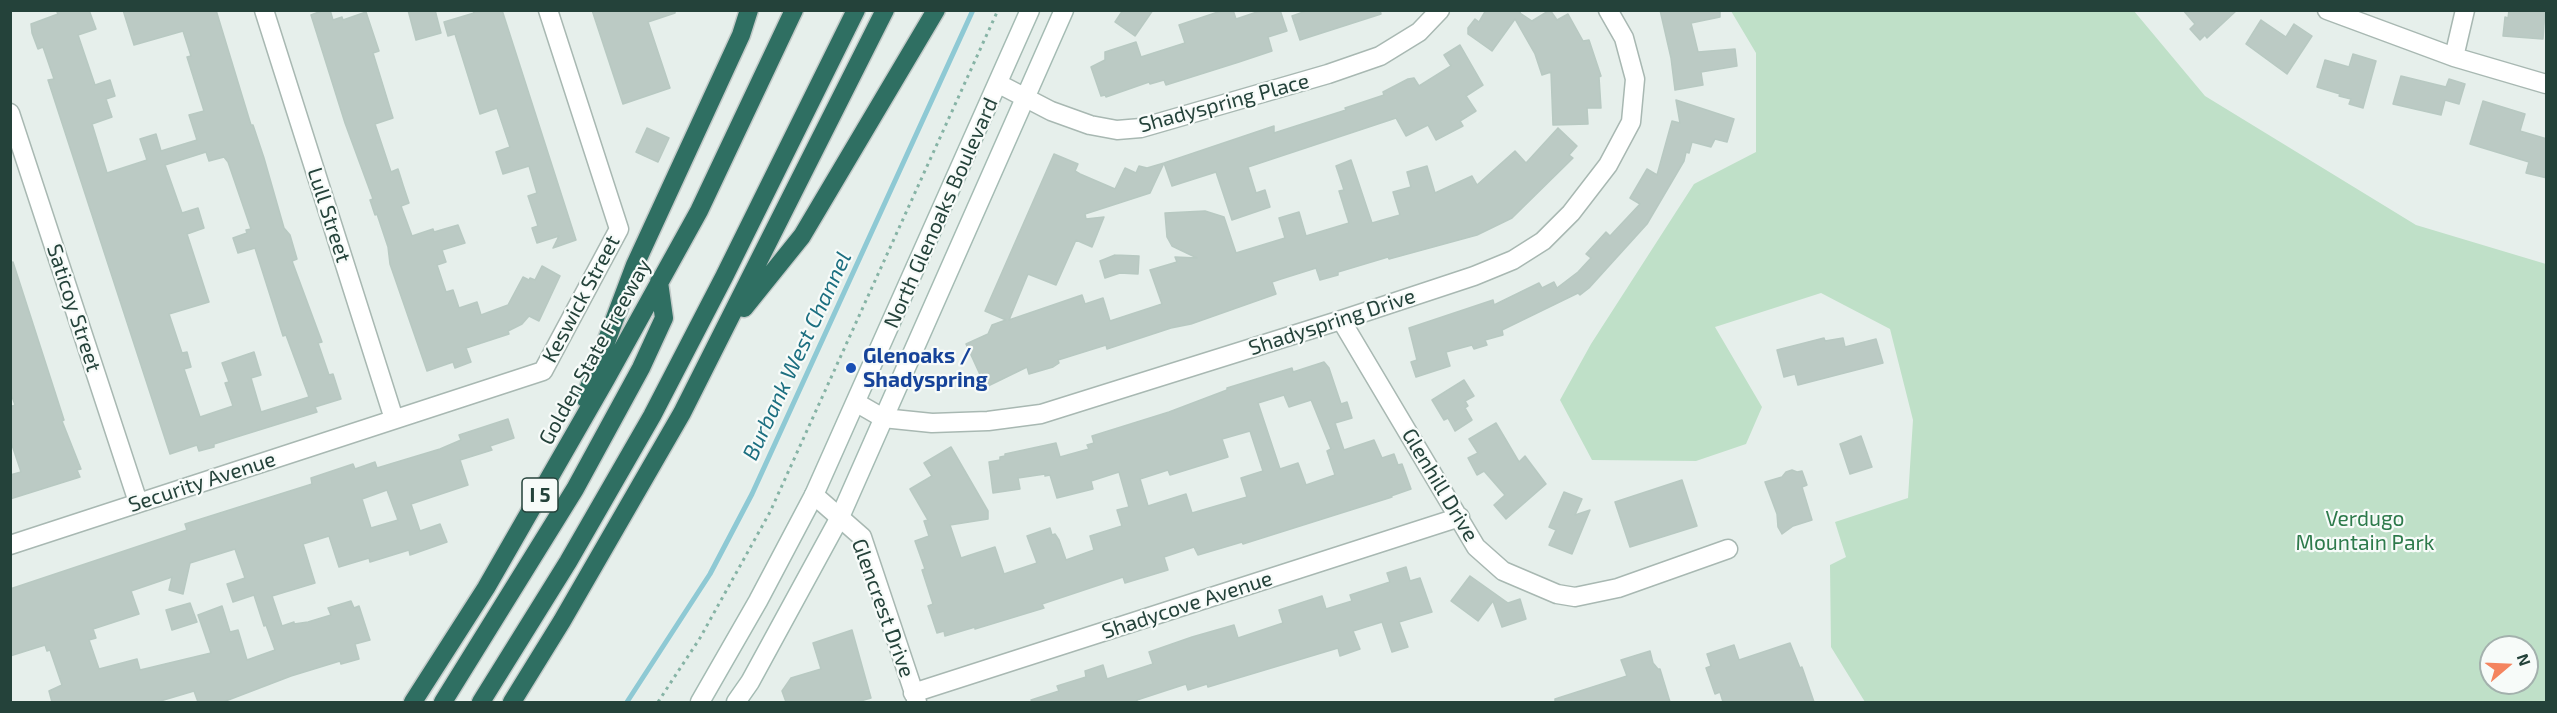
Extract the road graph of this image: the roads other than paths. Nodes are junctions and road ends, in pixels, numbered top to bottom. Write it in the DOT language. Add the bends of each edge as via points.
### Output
graph roads {
  1 [pos="264,10"];
  2 [pos="548,10"];
  3 [pos="750,10"];
  4 [pos="794,10"];
  5 [pos="856,10"];
  6 [pos="885,10"];
  7 [pos="936,10"];
  8 [pos="1030,10"];
  9 [pos="1064,10"];
  10 [pos="1440,10"];
  11 [pos="1608,10"];
  12 [pos="2327,10"];
  13 [pos="2465,10"];
  14 [pos="2454,57"];
  15 [pos="999,84"];
  16 [pos="2547,84"];
  17 [pos="1024,97"];
  18 [pos="10,113"];
  19 [pos="659,282"];
  20 [pos="1341,320"];
  21 [pos="721,338"];
  22 [pos="857,403"];
  23 [pos="883,418"];
  24 [pos="394,419"];
  25 [pos="566,451"];
  26 [pos="814,495"];
  27 [pos="138,502"];
  28 [pos="840,517"];
  29 [pos="1460,517"];
  30 [pos="10,544"];
  31 [pos="1728,549"];
  32 [pos="915,698"];
  33 [pos="412,702"];
  34 [pos="443,702"];
  35 [pos="482,702"];
  36 [pos="512,702"];
  37 [pos="700,702"];
  38 [pos="736,702"];
  1 -- 24 [label="street, Lull Street"];
  2 -- 24 [label="street, Keswick Street" via="619,229 543,371"];
  3 -- 25 [label="highway" via="635,265"];
  4 -- 19 [label="highway, Golden State Freeway / I 5" via="699,211"];
  5 -- 35 [label="highway" via="652,416"];
  6 -- 21 [label="highway"];
  7 -- 21 [label="highway" via="802,236"];
  8 -- 15 [label="street, North Glenoaks Boulevard"];
  9 -- 17 [label="street, North Glenoaks Boulevard"];
  10 -- 17 [label="street, Shadyspring Place" via="1419,32 1380,56 1141,128 1117,130 1090,125"];
  11 -- 20 [label="street, Shadyspring Drive" via="1624,38 1635,79 1631,122 1608,165 1571,213 1543,241 1513,260"];
  12 -- 14 [label="street"];
  13 -- 14 [label="street"];
  14 -- 16 [label="street"];
  15 -- 17 [label="street, Shadyspring Place"];
  15 -- 22 [label="street, North Glenoaks Boulevard"];
  17 -- 23 [label="street, North Glenoaks Boulevard"];
  18 -- 27 [label="street, Saticoy Street"];
  19 -- 25 [label="highway, Golden State Freeway / I 5"];
  19 -- 34 [label="highway" via="664,318 641,368 575,489"];
  20 -- 23 [label="street, Shadyspring Drive" via="1041,414 932,423"];
  20 -- 29 [label="street, Glenhill Drive"];
  21 -- 36 [label="highway" via="682,413"];
  22 -- 23 [label="street, Shadyspring Drive"];
  22 -- 26 [label="street, North Glenoaks Boulevard"];
  23 -- 28 [label="street, North Glenoaks Boulevard"];
  24 -- 27 [label="street, Security Avenue"];
  25 -- 33 [label="highway, Golden State Freeway / I 5" via="486,588"];
  26 -- 28 [label="street, Glencrest Drive"];
  26 -- 37 [label="street, North Glenoaks Boulevard"];
  27 -- 30 [label="street, Security Avenue"];
  28 -- 32 [label="street, Glencrest Drive" via="862,537"];
  28 -- 38 [label="street, North Glenoaks Boulevard"];
  29 -- 31 [label="street, Glenhill Drive" via="1476,547 1503,571 1575,597 1618,588"];
  29 -- 32 [label="street, Shadycove Avenue"];
}
